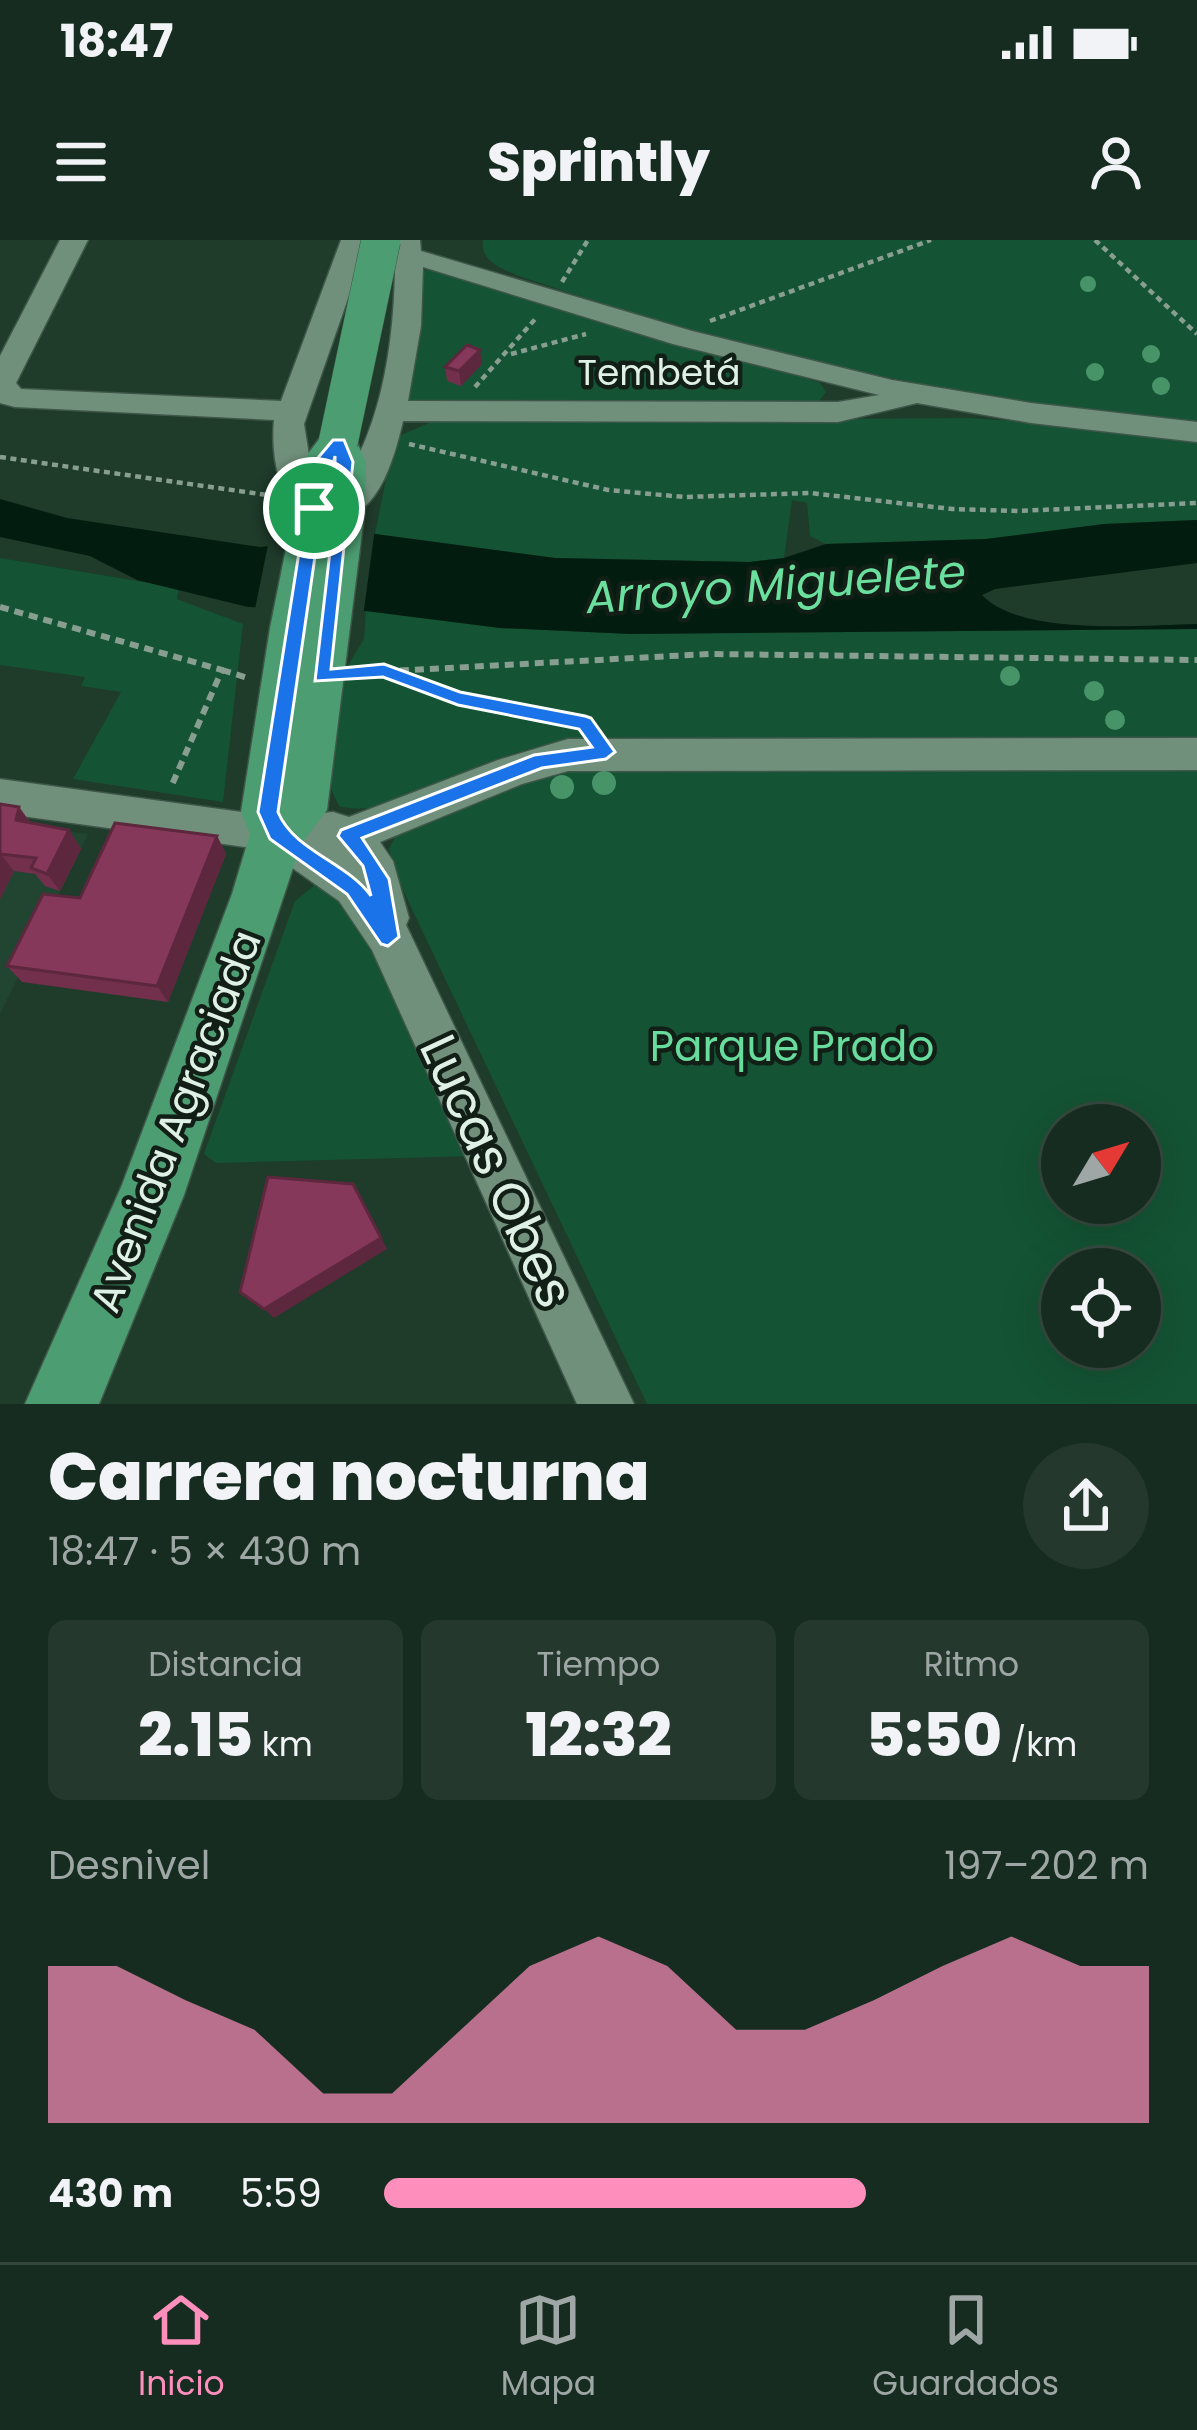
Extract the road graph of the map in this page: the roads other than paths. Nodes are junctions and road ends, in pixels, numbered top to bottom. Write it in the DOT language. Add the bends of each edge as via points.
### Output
graph roads {
  1 [pos="74,240"];
  2 [pos="458,241"];
  3 [pos="389,250"];
  4 [pos="508,283"];
  5 [pos="928,396"];
  6 [pos="291,411"];
  7 [pos="386,425"];
  8 [pos="1197,432"];
  9 [pos="320,504"];
  10 [pos="1197,754"];
  11 [pos="0,796"];
  12 [pos="277,834"];
  13 [pos="348,836"];
  14 [pos="388,937"];
  15 [pos="62,1404"];
  16 [pos="605,1404"];
  1 -- 6 [label="street" via="1,383 5,393"];
  2 -- 3 [label="street"];
  2 -- 4 [label="street"];
  3 -- 4 [label="street"];
  3 -- 6 [label="street, Avenida Agraciada"];
  3 -- 7 [label="street, Avenida Agraciada"];
  3 -- 9 [label="main road, Avenida Agraciada, bridge" via="338,443 345,462"];
  4 -- 5 [label="street" via="632,324"];
  5 -- 7 [label="street, Tembetá" via="838,412 461,411"];
  5 -- 8 [label="street"];
  6 -- 9 [label="street, Avenida Agraciada" via="288,424"];
  7 -- 9 [label="street, Avenida Agraciada" via="367,480"];
  9 -- 12 [label="main road, Avenida Agraciada" via="300,810"];
  10 -- 13 [label="street" via="606,752 541,760"];
  11 -- 12 [label="street"];
  12 -- 13 [label="street" via="319,829"];
  12 -- 14 [label="street, Lucas Obes" via="354,888"];
  12 -- 15 [label="main road, Avenida Agraciada" via="152,1195"];
  13 -- 14 [label="street, Lucas Obes" via="379,879"];
  14 -- 16 [label="street, Lucas Obes"];
}
